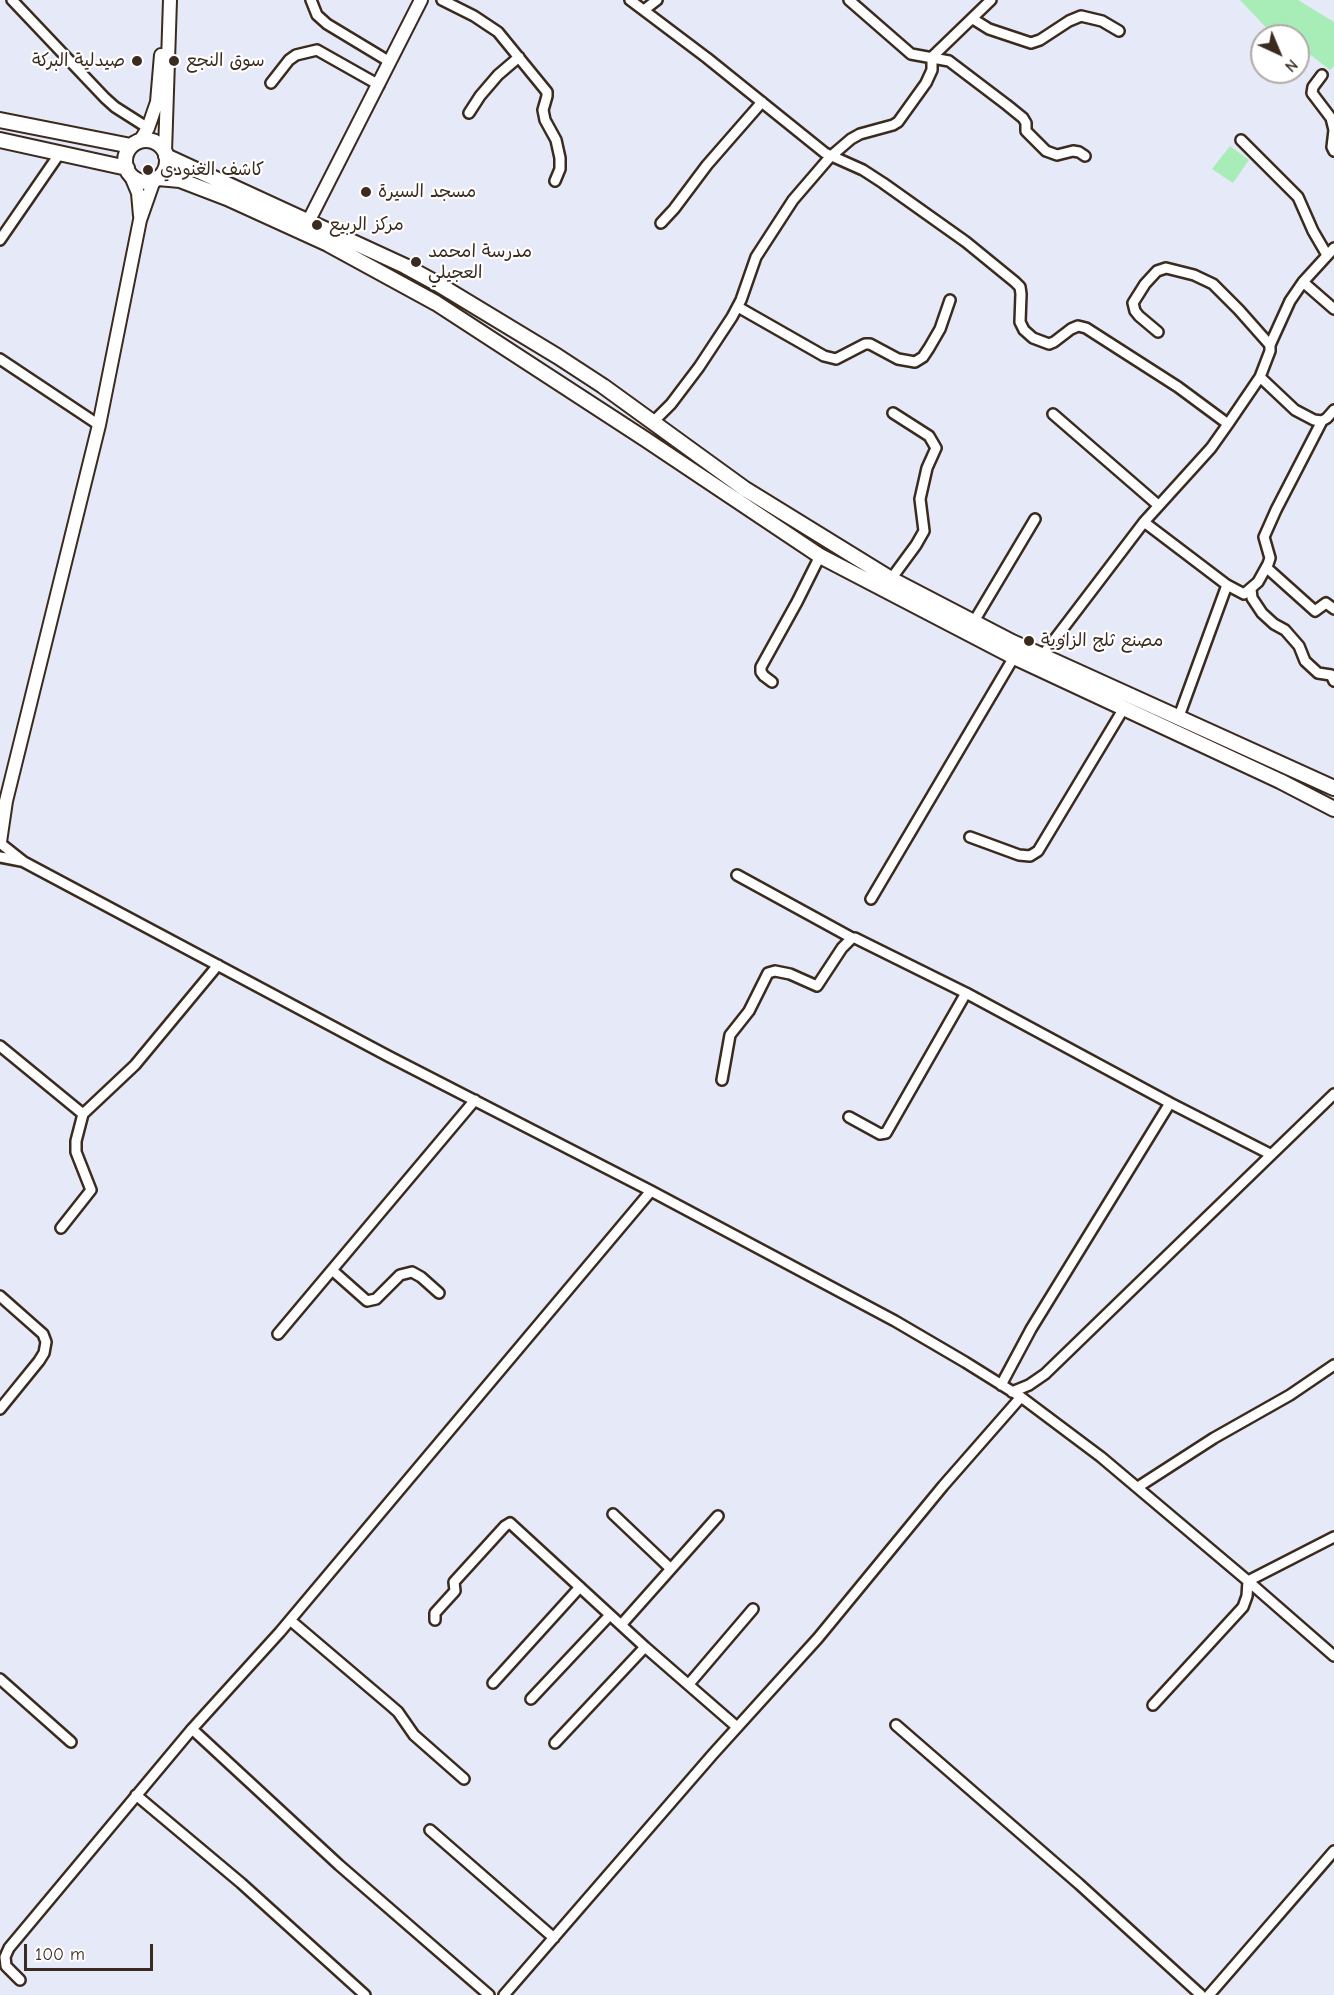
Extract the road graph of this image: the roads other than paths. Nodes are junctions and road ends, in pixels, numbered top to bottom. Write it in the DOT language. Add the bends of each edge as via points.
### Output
graph roads {
  1 [pos="12,0"];
  2 [pos="163,0"];
  3 [pos="170,0"];
  4 [pos="310,0"];
  5 [pos="421,0"];
  6 [pos="442,0"];
  7 [pos="630,0"];
  8 [pos="657,0"];
  9 [pos="849,0"];
  10 [pos="992,0"];
  11 [pos="644,10"];
  12 [pos="973,19"];
  13 [pos="1119,31"];
  14 [pos="519,57"];
  15 [pos="932,57"];
  16 [pos="390,62"];
  17 [pos="164,70"];
  18 [pos="1322,75"];
  19 [pos="271,83"];
  20 [pos="379,85"];
  21 [pos="762,102"];
  22 [pos="469,113"];
  23 [pos="0,120"];
  24 [pos="148,128"];
  25 [pos="0,140"];
  26 [pos="1241,140"];
  27 [pos="136,143"];
  28 [pos="1334,151"];
  29 [pos="60,153"];
  30 [pos="166,154"];
  31 [pos="1085,156"];
  32 [pos="830,157"];
  33 [pos="128,171"];
  34 [pos="156,179"];
  35 [pos="555,181"];
  36 [pos="140,220"];
  37 [pos="661,223"];
  38 [pos="305,227"];
  39 [pos="0,240"];
  40 [pos="1331,251"];
  41 [pos="1303,282"];
  42 [pos="950,300"];
  43 [pos="738,307"];
  44 [pos="1334,309"];
  45 [pos="1158,332"];
  46 [pos="1270,345"];
  47 [pos="0,359"];
  48 [pos="1260,377"];
  49 [pos="1334,410"];
  50 [pos="893,413"];
  51 [pos="1053,414"];
  52 [pos="1322,421"];
  53 [pos="653,422"];
  54 [pos="1228,424"];
  55 [pos="99,425"];
  56 [pos="1158,505"];
  57 [pos="1035,519"];
  58 [pos="1144,522"];
  59 [pos="820,556"];
  60 [pos="1267,568"];
  61 [pos="891,579"];
  62 [pos="1227,585"];
  63 [pos="1251,589"];
  64 [pos="1334,609"];
  65 [pos="973,623"];
  66 [pos="1042,656"];
  67 [pos="1014,657"];
  68 [pos="1334,681"];
  69 [pos="772,682"];
  70 [pos="1124,708"];
  71 [pos="1178,719"];
  72 [pos="1334,788"];
  73 [pos="1334,809"];
  74 [pos="2,810"];
  75 [pos="970,837"];
  76 [pos="0,842"];
  77 [pos="0,857"];
  78 [pos="24,862"];
  79 [pos="737,875"];
  80 [pos="871,899"];
  81 [pos="852,938"];
  82 [pos="218,965"];
  83 [pos="966,993"];
  84 [pos="0,1046"];
  85 [pos="722,1080"];
  86 [pos="1334,1094"];
  87 [pos="475,1100"];
  88 [pos="1170,1103"];
  89 [pos="83,1114"];
  90 [pos="849,1117"];
  91 [pos="1270,1154"];
  92 [pos="651,1191"];
  93 [pos="62,1228"];
  94 [pos="332,1270"];
  95 [pos="439,1293"];
  96 [pos="0,1296"];
  97 [pos="278,1334"];
  98 [pos="1334,1365"];
  99 [pos="1001,1385"];
  100 [pos="1012,1392"];
  101 [pos="1021,1397"];
  102 [pos="0,1409"];
  103 [pos="1138,1486"];
  104 [pos="613,1514"];
  105 [pos="718,1516"];
  106 [pos="1334,1537"];
  107 [pos="671,1569"];
  108 [pos="1248,1581"];
  109 [pos="579,1587"];
  110 [pos="753,1609"];
  111 [pos="610,1615"];
  112 [pos="290,1620"];
  113 [pos="435,1620"];
  114 [pos="621,1625"];
  115 [pos="645,1647"];
  116 [pos="1334,1656"];
  117 [pos="0,1679"];
  118 [pos="493,1683"];
  119 [pos="689,1684"];
  120 [pos="531,1699"];
  121 [pos="1153,1706"];
  122 [pos="896,1725"];
  123 [pos="738,1727"];
  124 [pos="192,1729"];
  125 [pos="71,1742"];
  126 [pos="555,1743"];
  127 [pos="464,1779"];
  128 [pos="136,1796"];
  129 [pos="430,1830"];
  130 [pos="1334,1851"];
  131 [pos="554,1938"];
  132 [pos="20,1980"];
  133 [pos="509,1993"];
  134 [pos="365,1995"];
  135 [pos="489,1995"];
  136 [pos="1201,1995"];
  137 [pos="1209,1995"];
  1 -- 24 [label="street" via="105,98"];
  2 -- 17 [label="street"];
  3 -- 17 [label="street"];
  4 -- 16 [label="street" via="327,24"];
  5 -- 16 [label="street"];
  6 -- 14 [label="street" via="498,32"];
  7 -- 11 [label="street"];
  8 -- 11 [label="street"];
  9 -- 15 [label="street" via="911,54"];
  10 -- 12 [label="street"];
  11 -- 21 [label="street"];
  12 -- 13 [label="street" via="988,29 1031,43 1081,16 1102,21"];
  12 -- 15 [label="street"];
  14 -- 22 [label="street" via="498,75"];
  14 -- 35 [label="street" via="547,92 543,110 560,158"];
  15 -- 31 [label="street" via="949,61 1023,118 1026,131 1046,151 1057,155 1073,151"];
  15 -- 32 [label="street" via="926,83 898,122 860,134"];
  16 -- 20 [label="street"];
  17 -- 24 [label="street"];
  17 -- 30 [label="street"];
  18 -- 28 [label="street" via="1312,93 1331,118"];
  19 -- 20 [label="street" via="289,60 317,50"];
  20 -- 38 [label="street"];
  21 -- 32 [label="street"];
  21 -- 37 [label="street"];
  23 -- 27 [label="main road"];
  24 -- 27 [label="street"];
  25 -- 29 [label="main road"];
  26 -- 40 [label="street" via="1298,197 1313,231"];
  27 -- 30 [label="main road" via="153,141"];
  27 -- 33 [label="main road" via="125,158"];
  29 -- 33 [label="main road"];
  29 -- 39 [label="street"];
  30 -- 34 [label="main road" via="164,170"];
  30 -- 38 [label="main road"];
  32 -- 43 [label="street" via="764,242"];
  32 -- 54 [label="street" via="840,158 883,183 1015,282 1021,294 1020,322 1033,338 1049,344 1071,329 1086,328"];
  33 -- 34 [label="main road" via="143,181"];
  33 -- 36 [label="street" via="138,193"];
  34 -- 36 [label="street"];
  34 -- 38 [label="main road" via="180,180"];
  36 -- 55 [label="street"];
  38 -- 53 [label="main road" via="405,266 438,284 557,356"];
  38 -- 59 [label="main road" via="328,244 436,303"];
  40 -- 41 [label="street"];
  41 -- 44 [label="street"];
  41 -- 46 [label="street"];
  42 -- 43 [label="street" via="940,329 923,357 915,362 898,359 870,344 836,359 824,356"];
  43 -- 53 [label="street" via="699,367"];
  45 -- 46 [label="street" via="1139,316 1134,303 1145,284 1157,271 1166,268 1213,284"];
  46 -- 48 [label="street"];
  47 -- 55 [label="street"];
  48 -- 52 [label="street" via="1295,410"];
  48 -- 54 [label="street"];
  49 -- 52 [label="street"];
  50 -- 61 [label="street" via="929,436 936,448 920,499 924,531"];
  51 -- 56 [label="street"];
  52 -- 60 [label="street" via="1264,537 1270,558"];
  53 -- 61 [label="main road" via="746,489"];
  54 -- 56 [label="street"];
  55 -- 74 [label="street"];
  56 -- 58 [label="street"];
  57 -- 65 [label="street"];
  58 -- 62 [label="street"];
  58 -- 66 [label="street"];
  59 -- 67 [label="main road"];
  59 -- 69 [label="street" via="761,667"];
  60 -- 63 [label="street"];
  60 -- 64 [label="street" via="1315,611 1326,603"];
  61 -- 65 [label="main road"];
  62 -- 63 [label="street" via="1244,594"];
  62 -- 71 [label="street"];
  63 -- 68 [label="street" via="1262,613 1285,630 1299,646 1305,661 1318,673 1331,675"];
  65 -- 66 [label="main road"];
  66 -- 71 [label="main road"];
  67 -- 70 [label="main road"];
  67 -- 80 [label="street"];
  70 -- 73 [label="main road"];
  70 -- 75 [label="street" via="1038,851 1030,856 1019,855"];
  71 -- 72 [label="main road"];
  74 -- 76 [label="street"];
  76 -- 78 [label="street"];
  77 -- 78 [label="street"];
  78 -- 82 [label="street"];
  79 -- 81 [label="street"];
  81 -- 83 [label="street"];
  81 -- 85 [label="street" via="817,986 783,972 768,973 749,1011 730,1035"];
  82 -- 87 [label="street"];
  82 -- 89 [label="street" via="135,1065"];
  83 -- 88 [label="street"];
  83 -- 90 [label="street" via="886,1133 880,1134"];
  84 -- 89 [label="street"];
  86 -- 91 [label="street"];
  87 -- 92 [label="street"];
  87 -- 94 [label="street"];
  88 -- 91 [label="street"];
  88 -- 99 [label="street" via="1031,1329"];
  89 -- 93 [label="street" via="76,1152 91,1186"];
  91 -- 100 [label="street" via="1045,1374"];
  92 -- 99 [label="street" via="895,1321"];
  92 -- 112 [label="street"];
  94 -- 95 [label="street" via="367,1301 376,1299 400,1275 412,1272"];
  94 -- 97 [label="street"];
  96 -- 102 [label="street" via="43,1334 46,1342 39,1361"];
  98 -- 103 [label="street"];
  99 -- 100 [label="street"];
  100 -- 101 [label="street"];
  101 -- 103 [label="street"];
  101 -- 123 [label="street"];
  103 -- 108 [label="street"];
  104 -- 107 [label="street"];
  105 -- 107 [label="street"];
  106 -- 108 [label="street"];
  107 -- 114 [label="street"];
  108 -- 116 [label="street"];
  108 -- 121 [label="street" via="1243,1607"];
  109 -- 111 [label="street"];
  109 -- 113 [label="street" via="509,1523 454,1582 455,1591 435,1614"];
  109 -- 118 [label="street"];
  110 -- 119 [label="street"];
  111 -- 114 [label="street"];
  111 -- 120 [label="street"];
  112 -- 124 [label="street"];
  112 -- 127 [label="street" via="390,1705 414,1735"];
  114 -- 115 [label="street"];
  115 -- 119 [label="street"];
  115 -- 126 [label="street"];
  117 -- 125 [label="street"];
  119 -- 123 [label="street"];
  122 -- 136 [label="street"];
  123 -- 131 [label="street"];
  124 -- 128 [label="street"];
  124 -- 135 [label="street" via="339,1865"];
  128 -- 132 [label="street" via="9,1948 6,1966"];
  128 -- 134 [label="street" via="241,1883"];
  129 -- 131 [label="street"];
  130 -- 137 [label="street"];
  131 -- 133 [label="street"];
}
